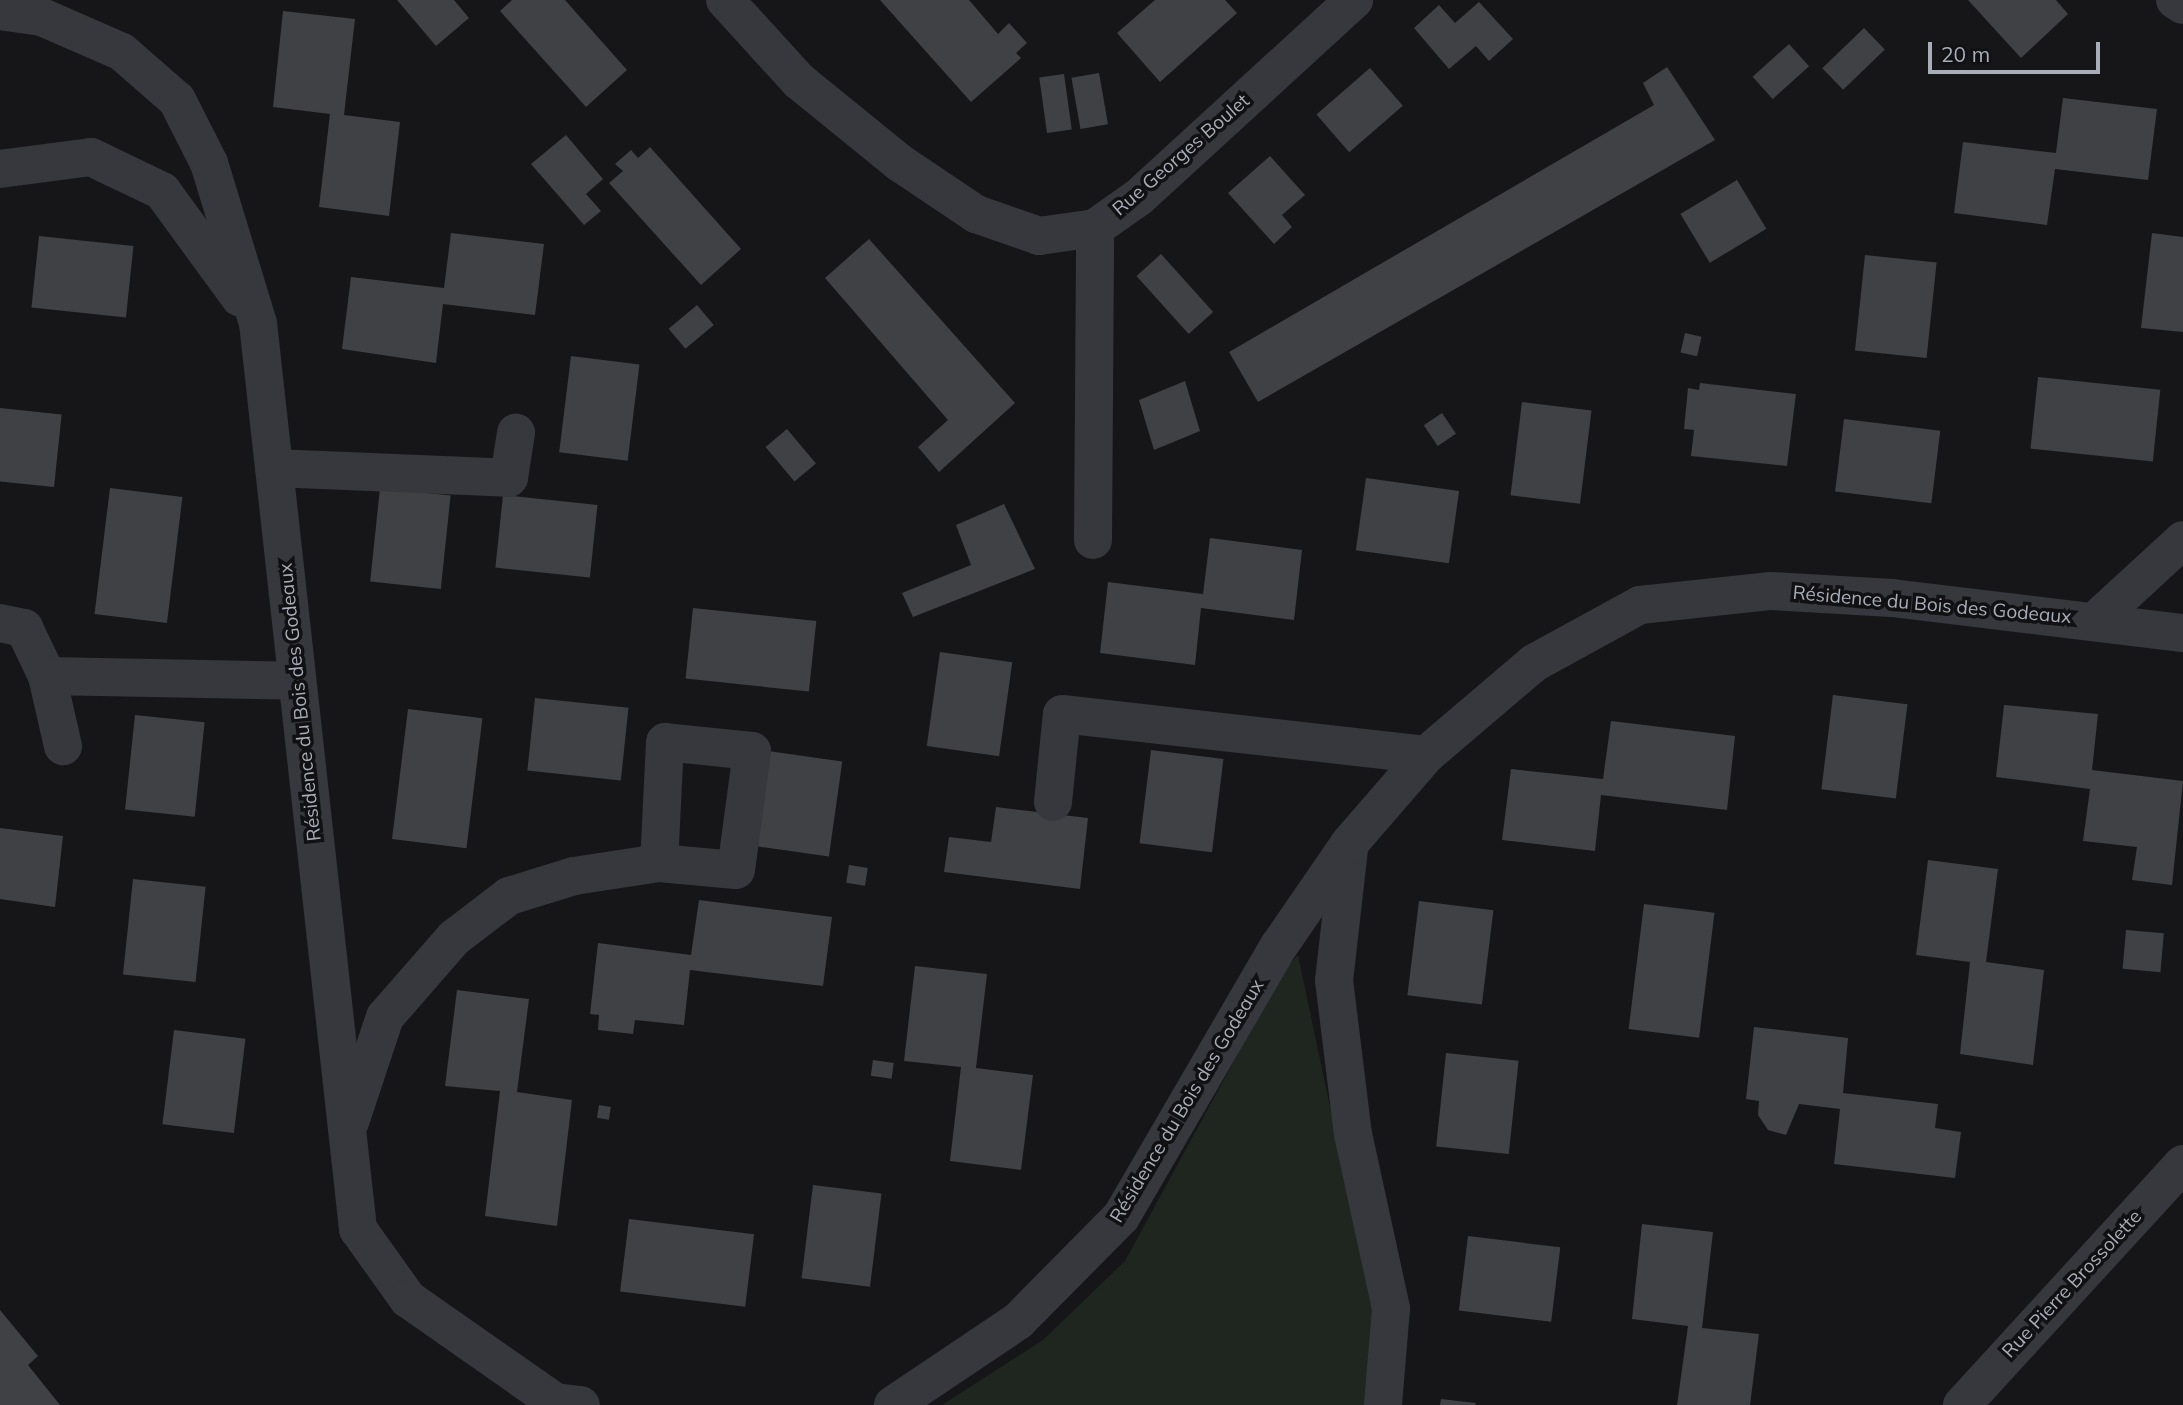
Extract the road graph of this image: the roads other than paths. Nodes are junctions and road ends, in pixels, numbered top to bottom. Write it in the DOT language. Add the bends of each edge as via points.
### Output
graph roads {
  1 [pos="725,0"];
  2 [pos="1354,0"];
  3 [pos="2175,0"];
  4 [pos="2183,5"];
  5 [pos="0,11"];
  6 [pos="0,169"];
  7 [pos="1095,228"];
  8 [pos="258,323"];
  9 [pos="516,433"];
  10 [pos="274,468"];
  11 [pos="1093,540"];
  12 [pos="2183,540"];
  13 [pos="2096,620"];
  14 [pos="0,624"];
  15 [pos="2183,633"];
  16 [pos="47,676"];
  17 [pos="297,681"];
  18 [pos="63,746"];
  19 [pos="1426,755"];
  20 [pos="1053,802"];
  21 [pos="1349,844"];
  22 [pos="659,863"];
  23 [pos="345,1138"];
  24 [pos="2183,1164"];
  25 [pos="581,1405"];
  26 [pos="893,1405"];
  27 [pos="1383,1405"];
  28 [pos="1962,1405"];
  1 -- 7 [label="street, Rue Georges Boulet" via="799,81 900,163 976,214 1039,236"];
  2 -- 7 [label="street, Rue Georges Boulet" via="1139,197"];
  3 -- 4 [label="street"];
  5 -- 8 [label="street, Résidence du Bois des Godeaux" via="42,16 122,52 177,100 209,163"];
  6 -- 8 [label="street" via="91,157 162,191"];
  7 -- 11 [label="street"];
  8 -- 10 [label="street, Résidence du Bois des Godeaux"];
  9 -- 10 [label="street" via="509,478"];
  10 -- 17 [label="street, Résidence du Bois des Godeaux"];
  12 -- 13 [label="street"];
  13 -- 15 [label="street, Résidence du Bois des Godeaux"];
  13 -- 19 [label="street, Résidence du Bois des Godeaux" via="1771,591 1640,605 1534,663"];
  14 -- 16 [label="street" via="24,628"];
  16 -- 17 [label="street"];
  16 -- 18 [label="street"];
  17 -- 23 [label="street, Résidence du Bois des Godeaux"];
  19 -- 20 [label="street" via="1062,714"];
  19 -- 21 [label="street, Résidence du Bois des Godeaux"];
  21 -- 26 [label="street, Résidence du Bois des Godeaux" via="1279,946 1121,1217 1018,1321"];
  21 -- 27 [label="street" via="1334,979 1353,1134 1391,1309"];
  22 -- 23 [label="street" via="574,876 509,896 454,938 385,1017"];
  23 -- 25 [label="street, Résidence du Bois des Godeaux" via="358,1229 408,1299 555,1402"];
  24 -- 28 [label="street, Rue Pierre Brossolette"];
}
